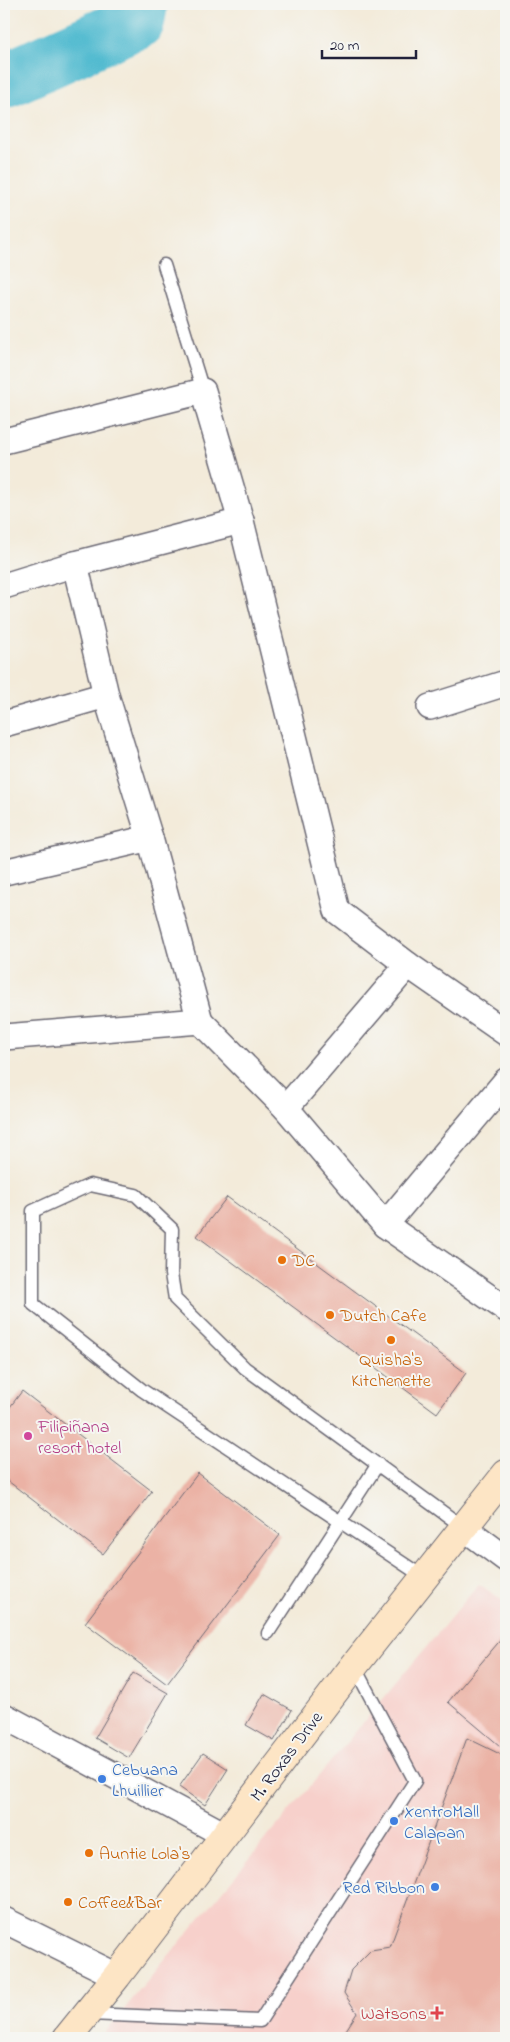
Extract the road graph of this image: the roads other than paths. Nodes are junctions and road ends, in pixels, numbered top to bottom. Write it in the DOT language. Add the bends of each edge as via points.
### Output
graph roads {
  1 [pos="164,265"];
  2 [pos="203,391"];
  3 [pos="4,441"];
  4 [pos="241,521"];
  5 [pos="75,564"];
  6 [pos="4,586"];
  7 [pos="506,683"];
  8 [pos="106,695"];
  9 [pos="430,707"];
  10 [pos="4,724"];
  11 [pos="150,838"];
  12 [pos="4,872"];
  13 [pos="408,965"];
  14 [pos="200,1021"];
  15 [pos="506,1033"];
  16 [pos="4,1036"];
  17 [pos="506,1081"];
  18 [pos="286,1108"];
  19 [pos="385,1225"];
  20 [pos="506,1309"];
  21 [pos="378,1464"];
  22 [pos="502,1486"];
  23 [pos="339,1522"];
  24 [pos="463,1527"];
  25 [pos="506,1559"];
  26 [pos="425,1578"];
  27 [pos="268,1633"];
  28 [pos="354,1666"];
  29 [pos="4,1716"];
  30 [pos="225,1835"];
  31 [pos="4,1920"];
  32 [pos="117,1976"];
  33 [pos="85,2014"];
  34 [pos="67,2038"];
  1 -- 2 [label="lane"];
  2 -- 3 [label="street"];
  2 -- 4 [label="street"];
  4 -- 5 [label="street"];
  4 -- 13 [label="street" via="337,911"];
  5 -- 6 [label="street"];
  5 -- 8 [label="street"];
  7 -- 9 [label="street"];
  8 -- 10 [label="street"];
  8 -- 11 [label="street"];
  11 -- 12 [label="street"];
  11 -- 14 [label="street"];
  13 -- 15 [label="street"];
  13 -- 18 [label="street"];
  14 -- 16 [label="street"];
  14 -- 18 [label="street"];
  17 -- 19 [label="street"];
  18 -- 19 [label="street"];
  19 -- 20 [label="street"];
  21 -- 23 [label="lane"];
  21 -- 23 [label="lane" via="245,1368 175,1299 171,1274 172,1229 136,1195 90,1185 33,1211 33,1304 142,1390"];
  21 -- 24 [label="lane"];
  22 -- 24 [label="main road, M. Roxas Drive"];
  23 -- 26 [label="lane"];
  23 -- 27 [label="lane"];
  24 -- 25 [label="street"];
  24 -- 26 [label="main road, M. Roxas Drive"];
  26 -- 28 [label="main road, M. Roxas Drive"];
  28 -- 30 [label="main road, M. Roxas Drive"];
  28 -- 33 [label="lane" via="415,1781 260,2021"];
  29 -- 30 [label="street"];
  30 -- 32 [label="main road, M. Roxas Drive"];
  31 -- 32 [label="street"];
  32 -- 33 [label="main road, M. Roxas Drive"];
  33 -- 34 [label="main road, M. Roxas Drive"];
}
